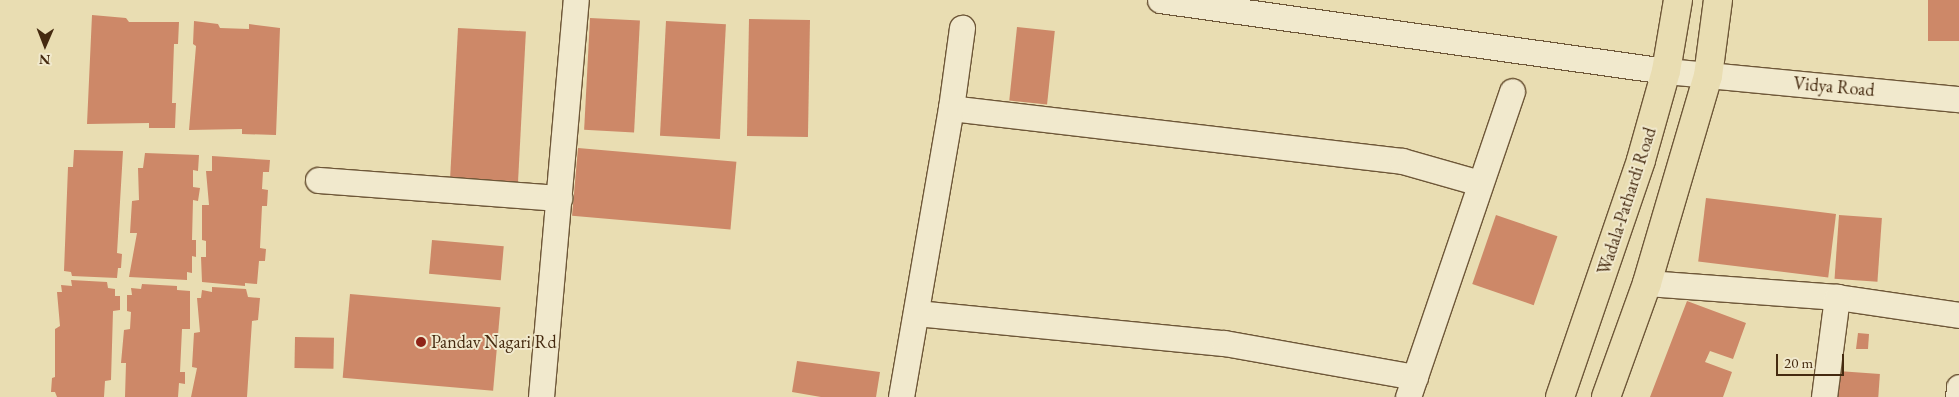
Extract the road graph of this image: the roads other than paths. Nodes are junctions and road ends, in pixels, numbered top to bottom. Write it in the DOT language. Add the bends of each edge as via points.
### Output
graph roads {
  1 [pos="576,0"];
  2 [pos="1160,0"];
  3 [pos="1678,0"];
  4 [pos="1718,0"];
  5 [pos="962,28"];
  6 [pos="1666,71"];
  7 [pos="1708,76"];
  8 [pos="1512,91"];
  9 [pos="1959,99"];
  10 [pos="952,108"];
  11 [pos="318,180"];
  12 [pos="1480,183"];
  13 [pos="559,198"];
  14 [pos="1647,282"];
  15 [pos="1838,297"];
  16 [pos="916,313"];
  17 [pos="1959,315"];
  18 [pos="1411,387"];
  19 [pos="1959,387"];
  20 [pos="541,397"];
  21 [pos="901,397"];
  22 [pos="1560,397"];
  23 [pos="1606,397"];
  24 [pos="1824,397"];
  25 [pos="1958,397"];
  1 -- 13 [label="street"];
  2 -- 6 [label="street, Vidya Road"];
  3 -- 6 [label="main road, Wadala-Pathardi Road"];
  4 -- 7 [label="main road"];
  5 -- 10 [label="street"];
  6 -- 7 [label="street, Vidya Road"];
  6 -- 22 [label="main road, Wadala-Pathardi Road" via="1641,160"];
  7 -- 9 [label="street, Vidya Road"];
  7 -- 14 [label="main road"];
  8 -- 12 [label="street"];
  10 -- 12 [label="street" via="1402,161"];
  10 -- 16 [label="street"];
  11 -- 13 [label="street"];
  12 -- 18 [label="street"];
  13 -- 20 [label="street"];
  14 -- 15 [label="street"];
  14 -- 23 [label="main road"];
  15 -- 17 [label="street"];
  15 -- 24 [label="street"];
  16 -- 18 [label="street" via="1224,343"];
  16 -- 21 [label="street"];
  19 -- 25 [label="street"];
}
